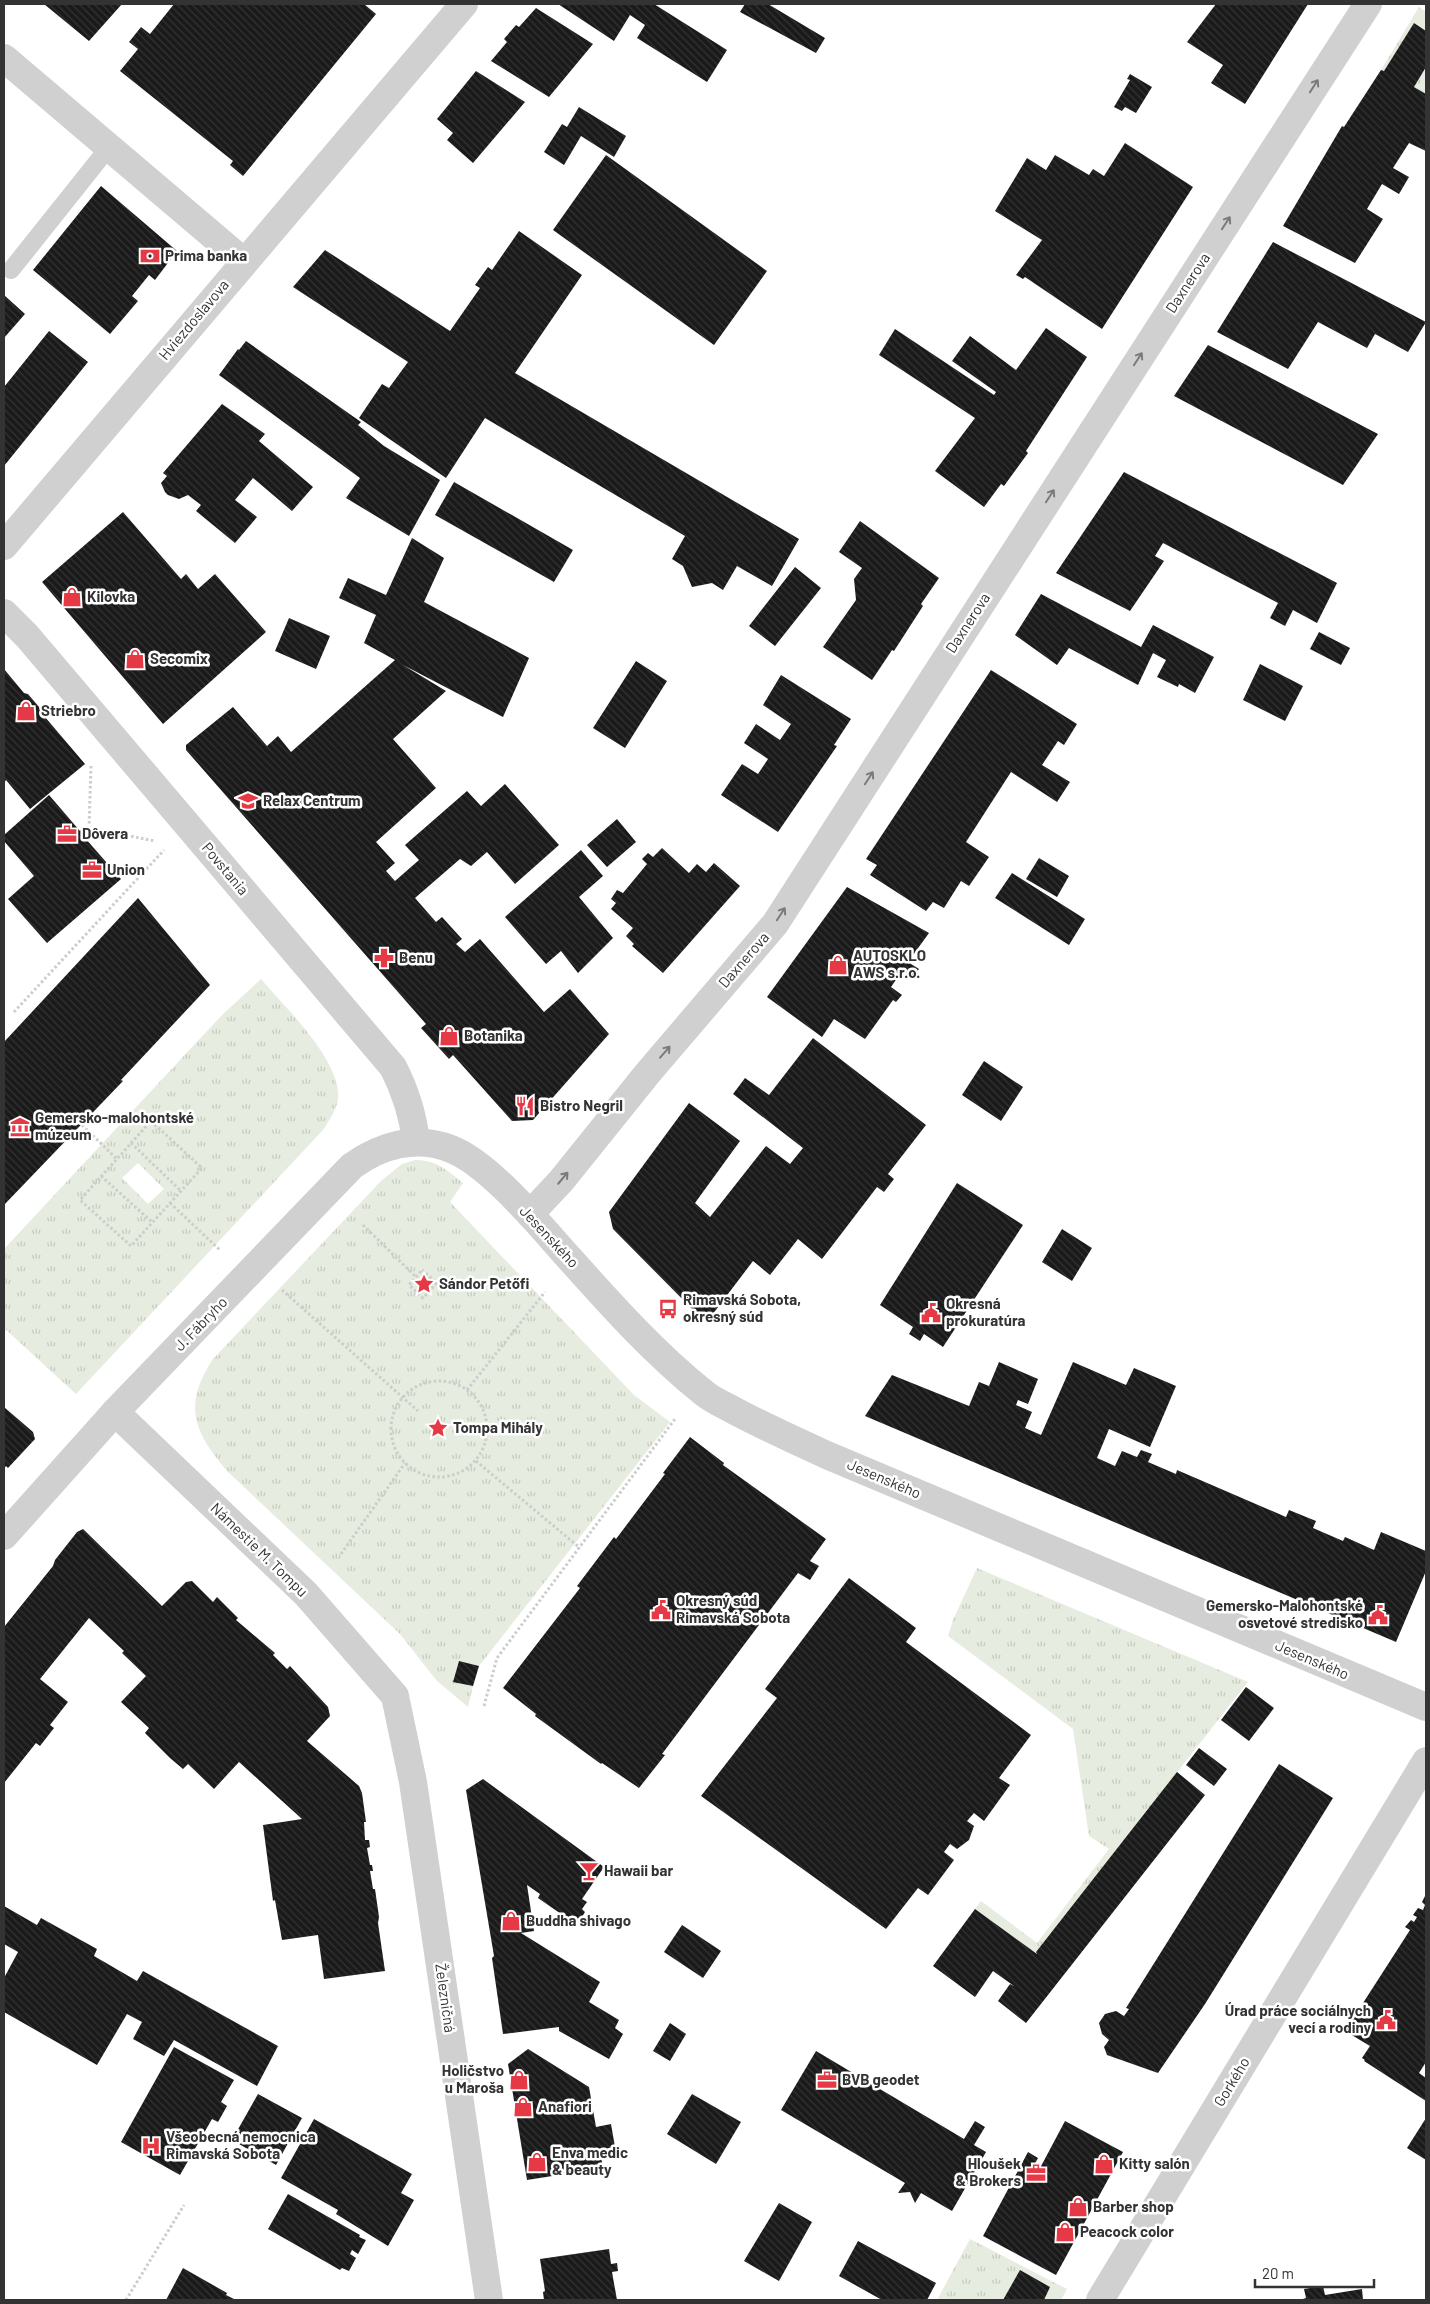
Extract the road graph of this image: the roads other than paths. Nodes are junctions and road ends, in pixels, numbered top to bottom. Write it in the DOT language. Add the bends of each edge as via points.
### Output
graph roads {
  1 [pos="464,4"];
  2 [pos="1368,4"];
  3 [pos="4,58"];
  4 [pos="109,147"];
  5 [pos="244,262"];
  6 [pos="11,270"];
  7 [pos="4,546"];
  8 [pos="4,613"];
  9 [pos="416,1142"];
  10 [pos="530,1214"];
  11 [pos="115,1412"];
  12 [pos="4,1536"];
  13 [pos="395,1696"];
  14 [pos="1426,1707"];
  15 [pos="1426,1761"];
  16 [pos="489,2300"];
  17 [pos="1100,2300"];
  1 -- 5 [label="street, Hviezdoslavova"];
  10 -- 2 [label="street, Daxnerova, one-way" via="775,924"];
  3 -- 4 [label="street"];
  4 -- 5 [label="street"];
  4 -- 6 [label="lane"];
  5 -- 7 [label="street, Hviezdoslavova"];
  8 -- 9 [label="street, Povstania" via="27,636 393,1067 404,1087"];
  9 -- 10 [label="street, Jesenského" via="452,1149 467,1158"];
  9 -- 11 [label="street, J. Fábryho" via="382,1148 352,1166"];
  10 -- 14 [label="street, Jesenského" via="639,1333 705,1394 768,1429"];
  11 -- 12 [label="street, J. Fábryho"];
  11 -- 13 [label="street, Námestie M. Tompu" via="306,1594"];
  13 -- 16 [label="street, Železničná" via="413,1782"];
  15 -- 17 [label="street, Gorkého"];
}
